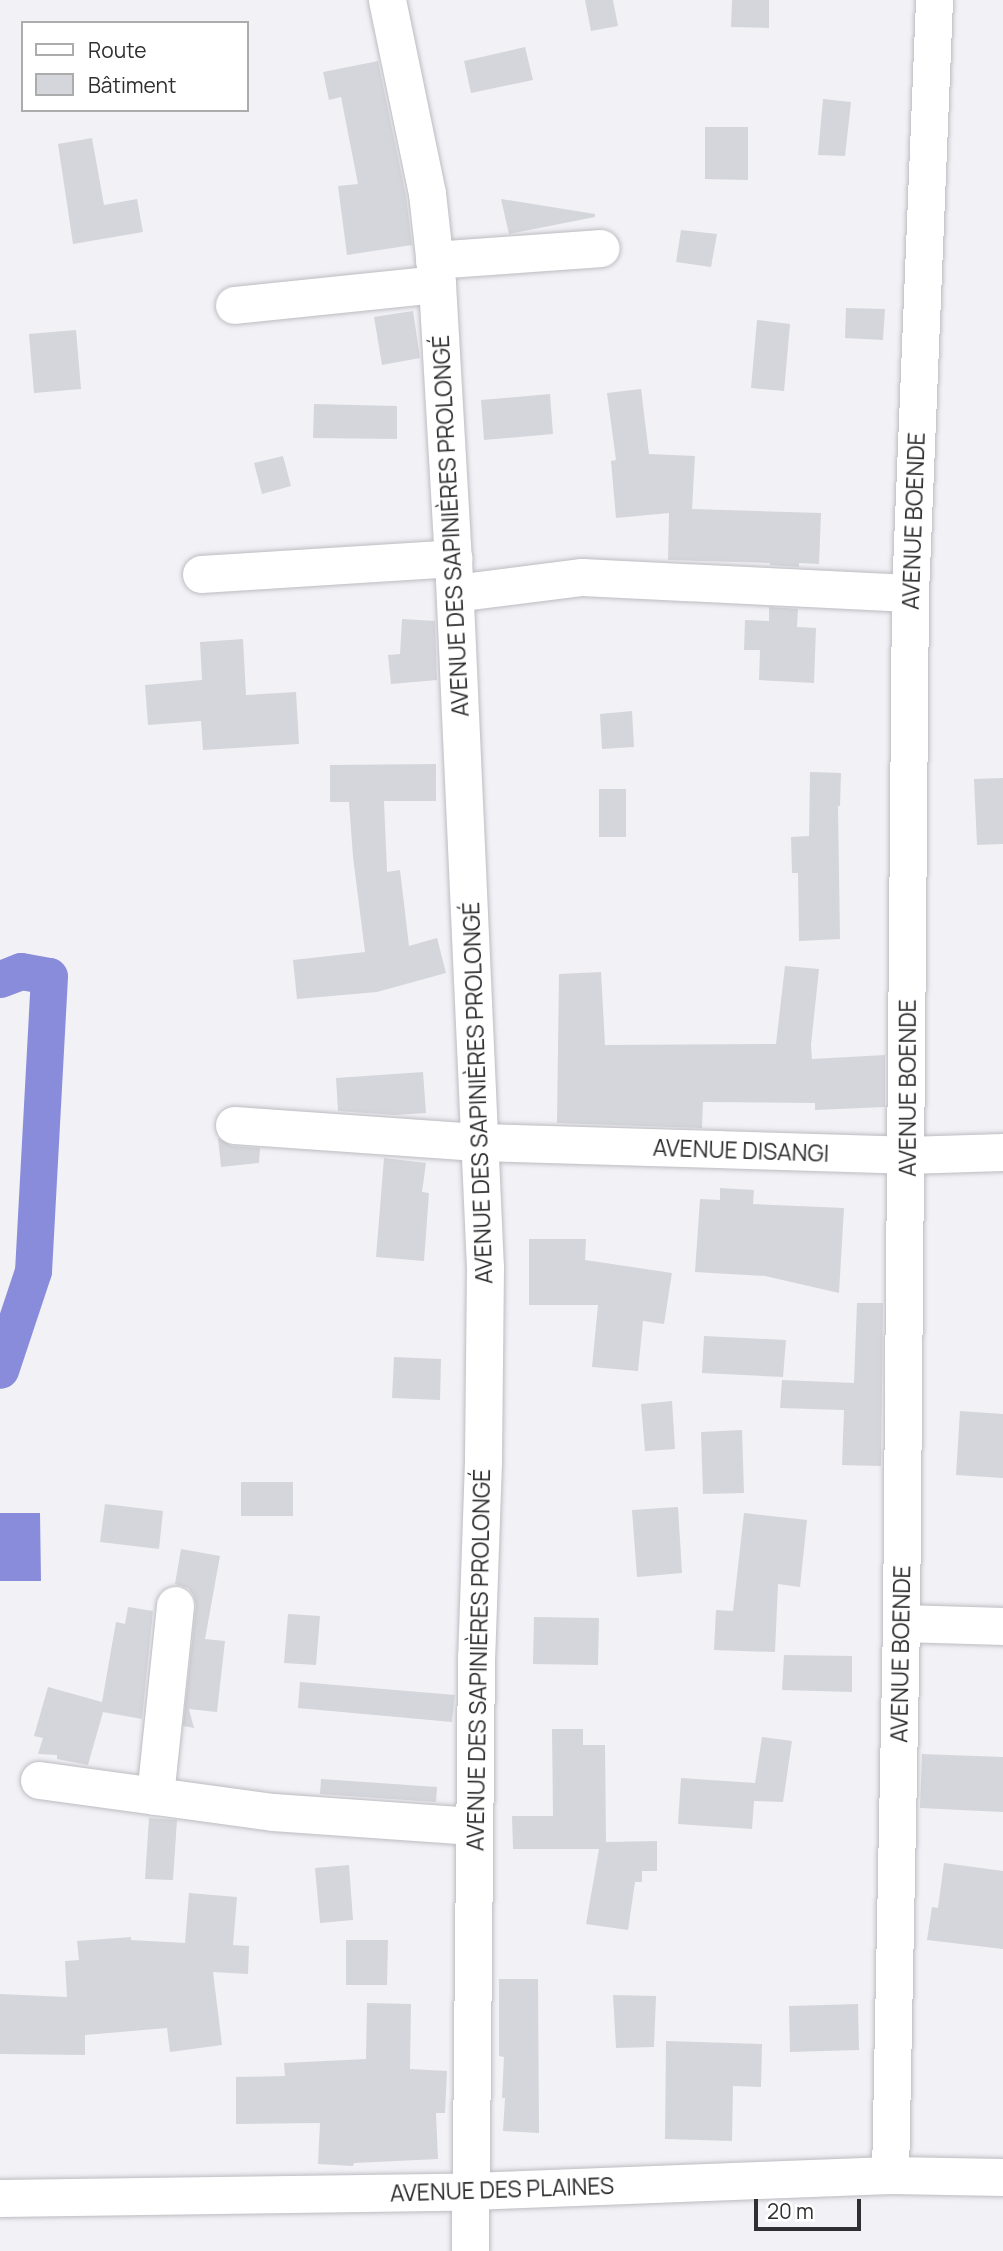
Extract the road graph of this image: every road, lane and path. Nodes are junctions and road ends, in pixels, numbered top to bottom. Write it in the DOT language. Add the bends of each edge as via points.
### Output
graph roads {
  1 [pos="387,0"];
  2 [pos="934,0"];
  3 [pos="601,247"];
  4 [pos="435,272"];
  5 [pos="234,304"];
  6 [pos="453,558"];
  7 [pos="201,574"];
  8 [pos="455,593"];
  9 [pos="909,593"];
  10 [pos="234,1125"];
  11 [pos="480,1142"];
  12 [pos="1003,1153"];
  13 [pos="906,1155"];
  14 [pos="174,1605"];
  15 [pos="901,1623"];
  16 [pos="1003,1626"];
  17 [pos="38,1780"];
  18 [pos="155,1796"];
  19 [pos="473,1826"];
  20 [pos="891,2175"];
  21 [pos="1003,2177"];
  22 [pos="472,2191"];
  23 [pos="0,2199"];
  24 [pos="470,2251"];
  1 -- 4 [label="street, AVENUE DES SAPINIÈRES PROLONGÉ" via="427,193"];
  2 -- 9 [label="street, AVENUE BOENDE"];
  3 -- 4 [label="street"];
  4 -- 5 [label="street"];
  4 -- 6 [label="street, AVENUE DES SAPINIÈRES PROLONGÉ"];
  6 -- 7 [label="street"];
  6 -- 8 [label="street, AVENUE DES SAPINIÈRES PROLONGÉ"];
  8 -- 9 [label="street" via="582,577"];
  8 -- 11 [label="street, AVENUE DES SAPINIÈRES PROLONGÉ"];
  9 -- 13 [label="street, AVENUE BOENDE"];
  10 -- 11 [label="street, AVENUE DISANGI"];
  11 -- 13 [label="street, AVENUE DISANGI"];
  11 -- 19 [label="street, AVENUE DES SAPINIÈRES PROLONGÉ" via="485,1267"];
  12 -- 13 [label="street, AVENUE DISANGI"];
  13 -- 15 [label="street, AVENUE BOENDE"];
  14 -- 18 [label="street"];
  15 -- 16 [label="street"];
  15 -- 20 [label="street, AVENUE BOENDE"];
  17 -- 18 [label="street"];
  18 -- 19 [label="street" via="298,1814"];
  19 -- 22 [label="street, AVENUE DES SAPINIÈRES PROLONGÉ"];
  20 -- 21 [label="street, AVENUE DES PLAINES"];
  20 -- 22 [label="street, AVENUE DES PLAINES"];
  22 -- 23 [label="street, AVENUE DES PLAINES"];
  22 -- 24 [label="street, AVENUE DES SAPINIÈRES PROLONGÉ"];
}
